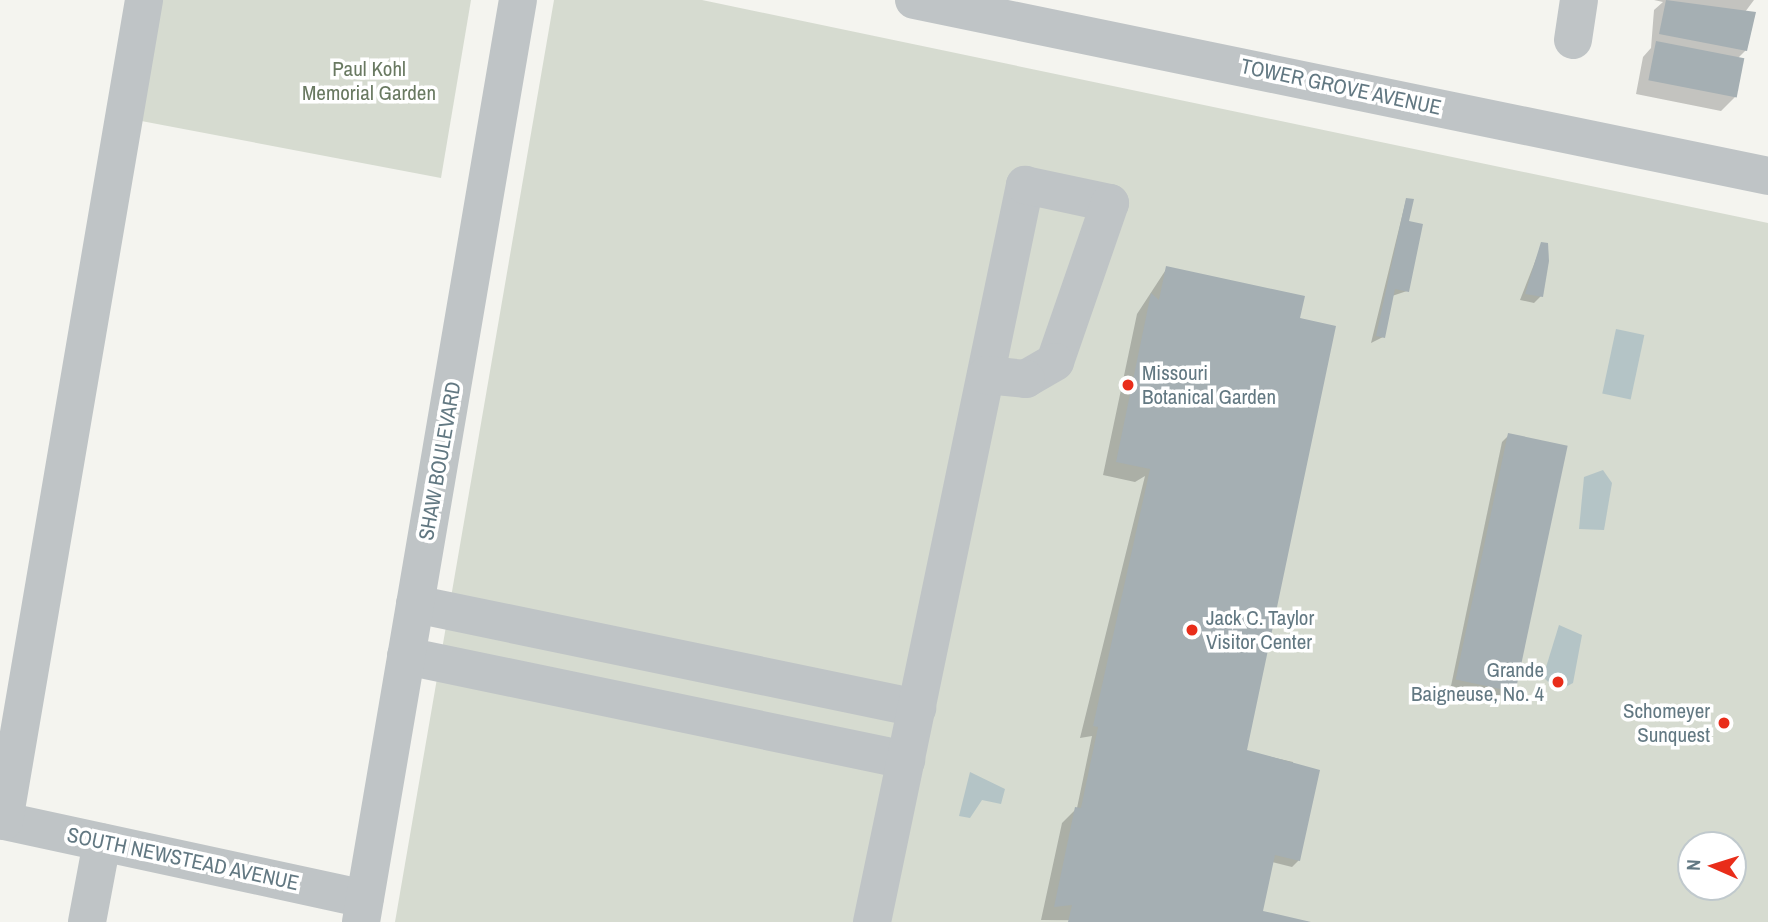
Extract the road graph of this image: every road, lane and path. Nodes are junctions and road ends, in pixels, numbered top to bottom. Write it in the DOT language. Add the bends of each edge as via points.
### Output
graph roads {
  1 [pos="144,0"];
  2 [pos="518,0"];
  3 [pos="914,0"];
  4 [pos="1579,0"];
  5 [pos="1573,40"];
  6 [pos="1768,176"];
  7 [pos="986,375"];
  8 [pos="415,604"];
  9 [pos="406,656"];
  10 [pos="917,708"];
  11 [pos="906,760"];
  12 [pos="2,820"];
  13 [pos="102,842"];
  14 [pos="363,910"];
  15 [pos="87,922"];
  16 [pos="872,922"];
  1 -- 12 [label="street"];
  2 -- 8 [label="street, SHAW BOULEVARD"];
  3 -- 6 [label="street, TOWER GROVE AVENUE"];
  4 -- 5 [label="street"];
  7 -- 7 [label="street" via="1026,379 1055,362 1110,203 1025,185"];
  7 -- 10 [label="street"];
  8 -- 9 [label="street, SHAW BOULEVARD"];
  8 -- 10 [label="street"];
  9 -- 11 [label="street"];
  9 -- 14 [label="street, SHAW BOULEVARD"];
  10 -- 11 [label="street"];
  11 -- 16 [label="street"];
  12 -- 13 [label="street, SOUTH NEWSTEAD AVENUE"];
  13 -- 14 [label="street, SOUTH NEWSTEAD AVENUE"];
  13 -- 15 [label="street"];
}
